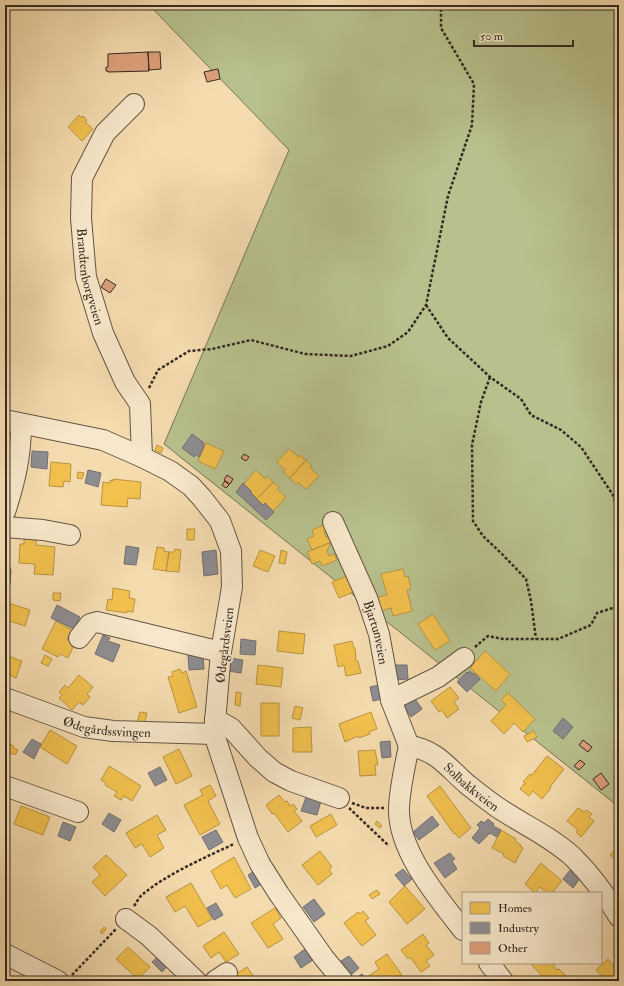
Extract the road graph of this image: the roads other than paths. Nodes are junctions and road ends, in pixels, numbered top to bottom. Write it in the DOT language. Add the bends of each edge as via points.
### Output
graph roads {
  1 [pos="134,104"];
  2 [pos="13,422"];
  3 [pos="142,457"];
  4 [pos="5,512"];
  5 [pos="333,522"];
  6 [pos="5,528"];
  7 [pos="70,535"];
  8 [pos="79,638"];
  9 [pos="222,652"];
  10 [pos="464,658"];
  11 [pos="5,698"];
  12 [pos="391,700"];
  13 [pos="214,726"];
  14 [pos="409,746"];
  15 [pos="5,786"];
  16 [pos="339,798"];
  17 [pos="78,812"];
  18 [pos="619,917"];
  19 [pos="126,919"];
  20 [pos="462,929"];
  21 [pos="5,954"];
  22 [pos="490,964"];
  23 [pos="65,979"];
  24 [pos="196,981"];
  25 [pos="343,981"];
  26 [pos="504,981"];
  1 -- 3 [label="street, Brandtenborgveien" via="105,133 82,178 81,218 86,277 103,333 125,382 140,404"];
  2 -- 3 [label="street, Ødegårdsveien" via="103,440"];
  2 -- 4 [label="street" via="21,447"];
  3 -- 9 [label="street, Ødegårdsveien" via="170,471 191,486 213,510 226,535 231,551 232,587"];
  5 -- 12 [label="street, Bjartunveien" via="367,598 379,634"];
  6 -- 7 [label="street" via="43,530"];
  8 -- 9 [label="street" via="90,624 97,622"];
  9 -- 13 [label="street, Ødegårdsveien"];
  10 -- 12 [label="street" via="438,677"];
  11 -- 13 [label="street, Ødegårdssvingen" via="96,730 113,732"];
  12 -- 14 [label="street, Bjartunveien"];
  13 -- 16 [label="street" via="231,728 274,772 291,781"];
  13 -- 25 [label="street, Ødegårdsveien" via="248,838 260,864 324,958"];
  14 -- 18 [label="street, Solbakkveien" via="420,747 429,752 498,807 556,843 572,856 592,877"];
  14 -- 20 [label="street" via="399,807 402,830 415,865"];
  15 -- 17 [label="street"];
  19 -- 24 [label="street" via="149,936"];
  21 -- 23 [label="street"];
  22 -- 26 [label="street"];
}
